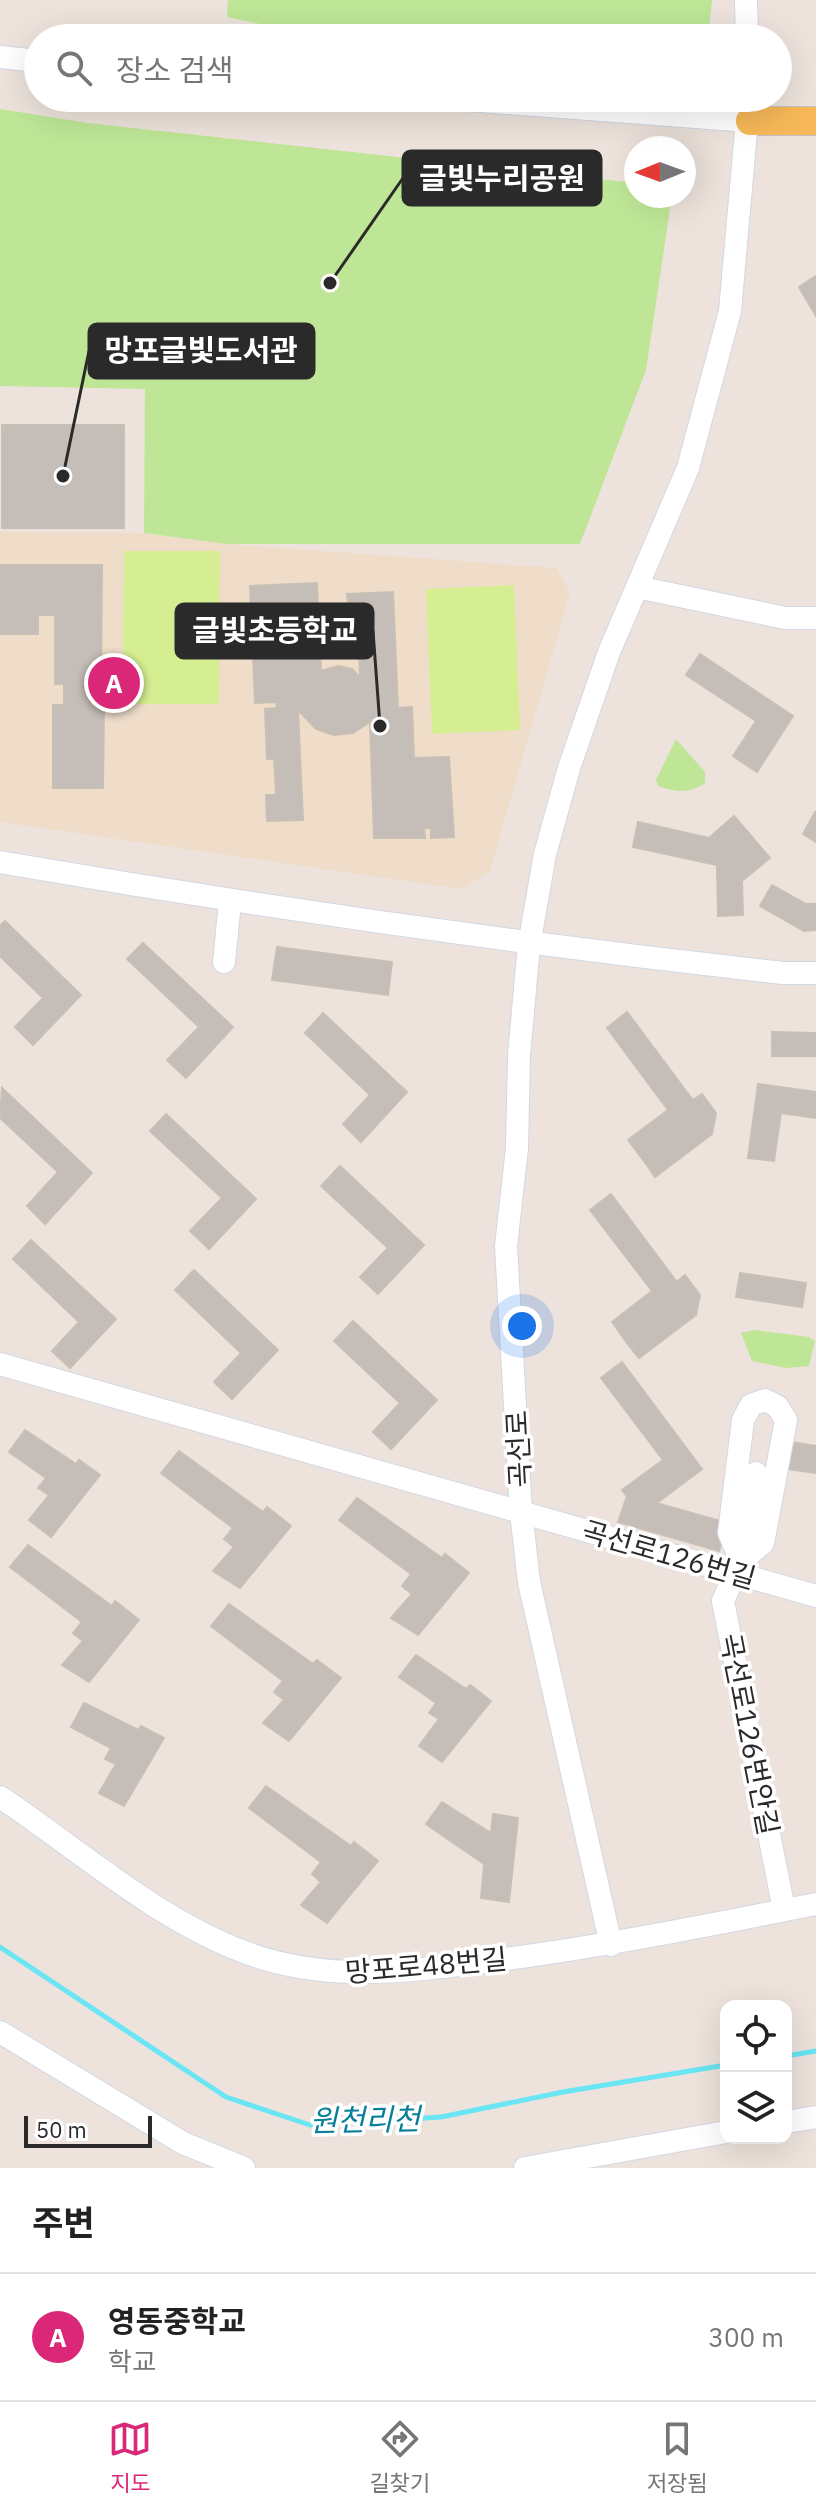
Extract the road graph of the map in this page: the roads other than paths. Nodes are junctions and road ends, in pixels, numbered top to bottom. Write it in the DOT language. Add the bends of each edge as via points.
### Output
graph roads {
  1 [pos="746,0"];
  2 [pos="747,24"];
  3 [pos="749,112"];
  4 [pos="761,112"];
  5 [pos="816,121"];
  6 [pos="637,587"];
  7 [pos="816,618"];
  8 [pos="0,862"];
  9 [pos="230,902"];
  10 [pos="529,945"];
  11 [pos="224,962"];
  12 [pos="816,973"];
  13 [pos="0,1364"];
  14 [pos="756,1473"];
  15 [pos="521,1512"];
  16 [pos="738,1569"];
  17 [pos="816,1596"];
  18 [pos="0,1797"];
  19 [pos="816,1904"];
  20 [pos="784,1910"];
  21 [pos="611,1945"];
  22 [pos="0,2032"];
  23 [pos="816,2117"];
  24 [pos="792,2121"];
  25 [pos="720,2133"];
  26 [pos="244,2168"];
  27 [pos="525,2168"];
  1 -- 2 [label="street"];
  3 -- 6 [label="street, 곡선로" via="730,311 713,386 688,468"];
  4 -- 5 [label="main road"];
  6 -- 7 [label="street" via="785,618"];
  6 -- 10 [label="street, 곡선로" via="569,768 545,854"];
  8 -- 9 [label="street"];
  9 -- 10 [label="street"];
  9 -- 11 [label="street"];
  10 -- 12 [label="street"];
  10 -- 15 [label="street, 곡선로" via="506,1246"];
  13 -- 15 [label="street, 곡선로126번길"];
  14 -- 16 [label="street, 곡선로126번안길"];
  15 -- 16 [label="street, 곡선로126번길"];
  15 -- 21 [label="street, 곡선로" via="529,1582"];
  16 -- 16 [label="street" via="729,1533 743,1420 751,1405 765,1400 786,1420 763,1543"];
  16 -- 17 [label="street, 곡선로126번길"];
  16 -- 20 [label="street, 곡선로126번안길" via="723,1601"];
  18 -- 21 [label="street, 망포로48번길" via="163,1912 240,1951 335,1974 420,1971"];
  19 -- 20 [label="street"];
  20 -- 21 [label="street"];
  22 -- 26 [label="street" via="183,2143"];
  23 -- 24 [label="street"];
  25 -- 27 [label="street"];
}
